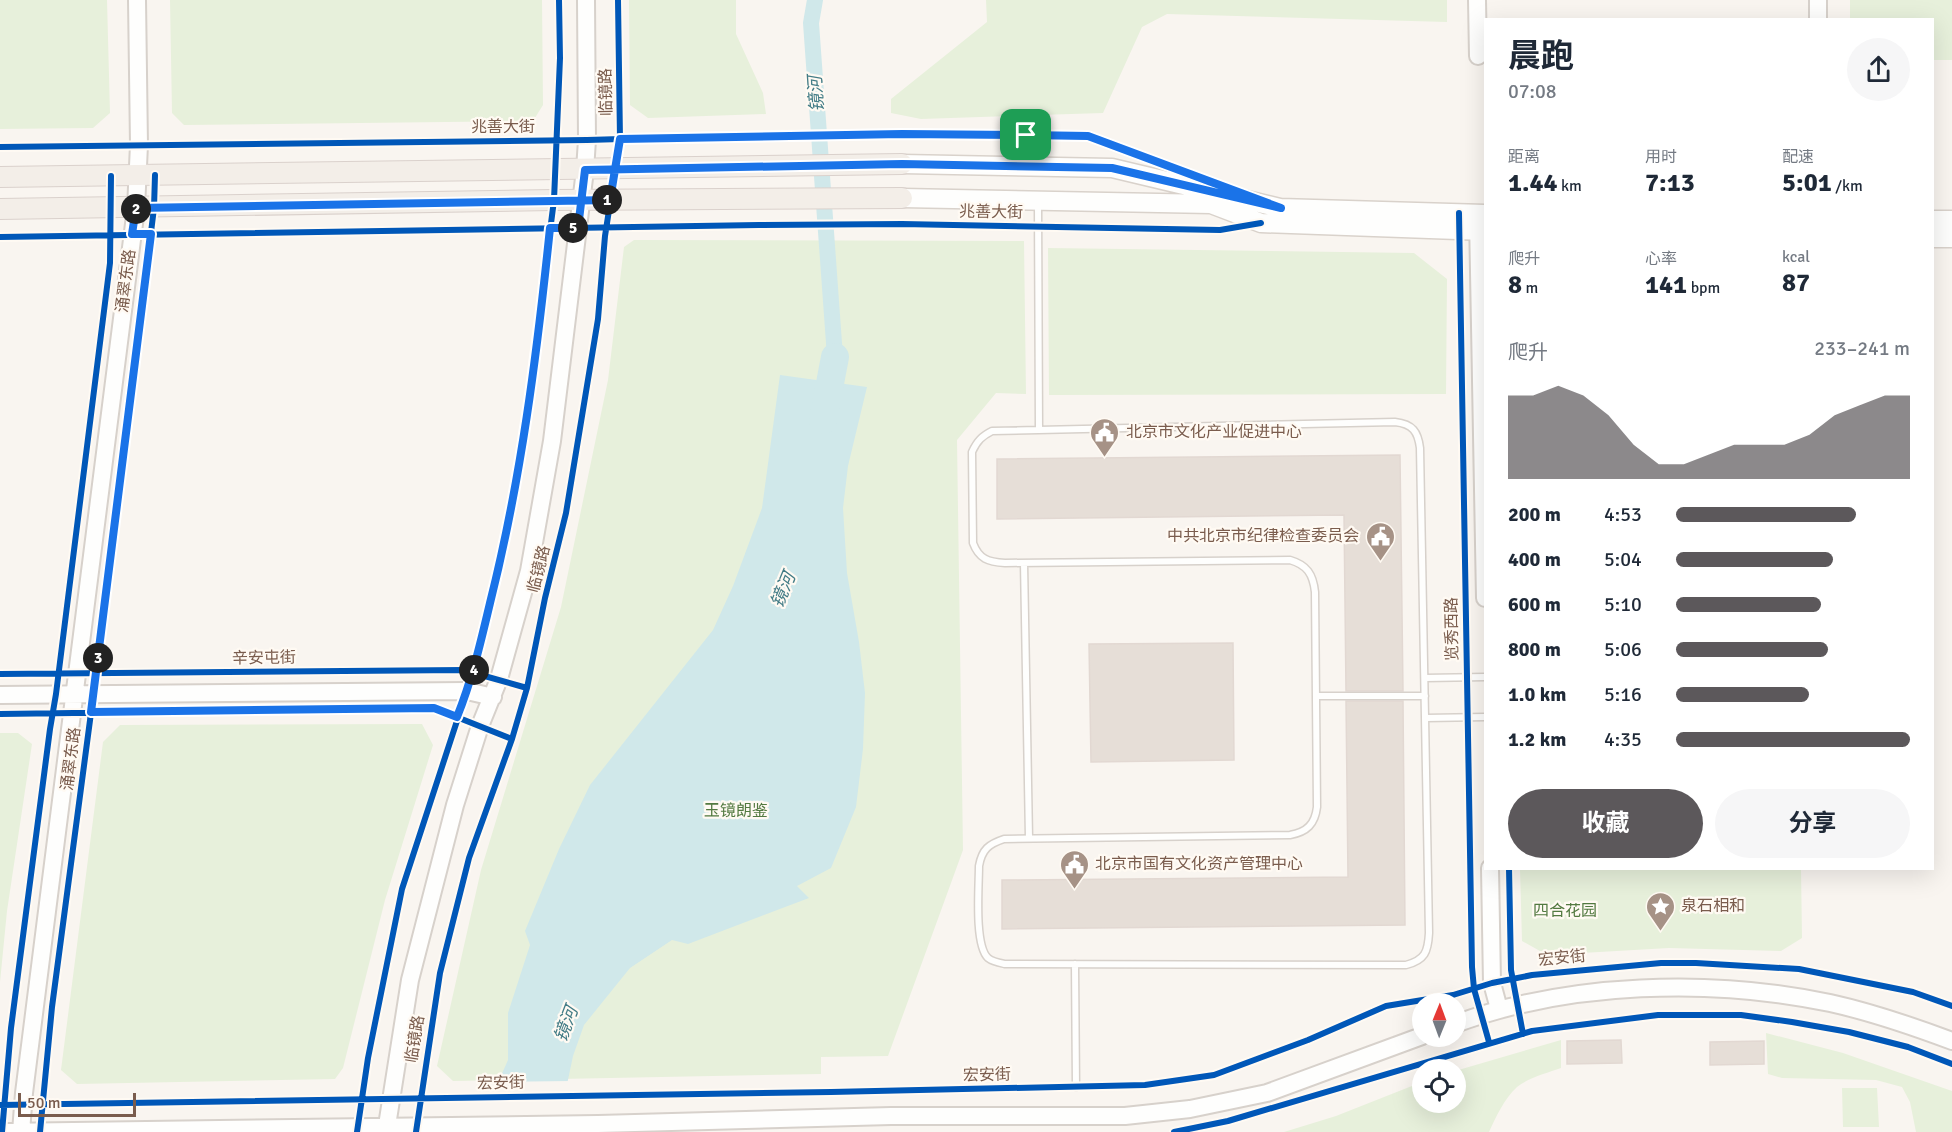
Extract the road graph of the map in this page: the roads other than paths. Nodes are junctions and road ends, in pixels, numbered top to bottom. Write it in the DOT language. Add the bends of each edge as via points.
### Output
graph roads {
  1 [pos="137,0"];
  2 [pos="586,0"];
  3 [pos="1477,0"];
  4 [pos="1818,0"];
  5 [pos="1818,18"];
  6 [pos="1478,56"];
  7 [pos="902,164"];
  8 [pos="585,170"];
  9 [pos="138,176"];
  10 [pos="0,177"];
  11 [pos="902,198"];
  12 [pos="582,200"];
  13 [pos="1038,201"];
  14 [pos="136,208"];
  15 [pos="0,209"];
  16 [pos="1934,220"];
  17 [pos="1952,220"];
  18 [pos="1481,222"];
  19 [pos="1934,238"];
  20 [pos="1952,238"];
  21 [pos="1039,430"];
  22 [pos="1484,504"];
  23 [pos="1024,563"];
  24 [pos="1484,677"];
  25 [pos="1425,678"];
  26 [pos="74,694"];
  27 [pos="0,695"];
  28 [pos="1316,696"];
  29 [pos="1425,696"];
  30 [pos="493,697"];
  31 [pos="1484,717"];
  32 [pos="1426,718"];
  33 [pos="1029,838"];
  34 [pos="1490,870"];
  35 [pos="1075,964"];
  36 [pos="1499,1009"];
  37 [pos="1466,1020"];
  38 [pos="1412,1040"];
  39 [pos="1952,1041"];
  40 [pos="1076,1087"];
  41 [pos="1104,1125"];
  42 [pos="386,1129"];
  43 [pos="0,1132"];
  44 [pos="21,1132"];
  1 -- 9 [label="street, 涌翠东路"];
  2 -- 8 [label="street, 临镜路"];
  3 -- 6 [label="street"];
  4 -- 5 [label="street"];
  7 -- 8 [label="main road"];
  7 -- 18 [label="main road" via="1112,168 1281,208"];
  8 -- 9 [label="main road"];
  8 -- 12 [label="street, 临镜路"];
  9 -- 10 [label="main road"];
  9 -- 14 [label="street, 涌翠东路"];
  11 -- 12 [label="main road, 兆善大街"];
  11 -- 13 [label="main road, 兆善大街"];
  12 -- 14 [label="main road, 兆善大街"];
  12 -- 30 [label="street, 临镜路" via="552,441 531,561"];
  13 -- 18 [label="main road, 兆善大街" via="1211,204 1261,223"];
  13 -- 21 [label="lane"];
  14 -- 15 [label="main road, 兆善大街"];
  14 -- 26 [label="street, 涌翠东路"];
  16 -- 17 [label="main road"];
  18 -- 22 [label="street, 览秀西路"];
  19 -- 20 [label="main road"];
  21 -- 23 [label="lane" via="992,431 983,435 972,452 976,552 992,562"];
  21 -- 25 [label="lane" via="1395,422 1412,427 1418,434 1420,448"];
  23 -- 28 [label="lane" via="1300,563 1308,570 1314,586"];
  23 -- 33 [label="lane"];
  24 -- 25 [label="lane"];
  25 -- 29 [label="lane"];
  26 -- 27 [label="street, 辛安屯街"];
  26 -- 30 [label="street, 辛安屯街" via="467,691"];
  26 -- 44 [label="street, 涌翠东路"];
  28 -- 29 [label="lane"];
  28 -- 33 [label="lane" via="1316,818 1302,833"];
  29 -- 32 [label="lane"];
  30 -- 42 [label="street, 临镜路" via="455,805 410,980"];
  31 -- 32 [label="lane"];
  32 -- 35 [label="lane" via="1429,933 1425,954 1417,962"];
  33 -- 35 [label="lane" via="1004,838 986,847 981,856 983,950 987,957 1005,964"];
  34 -- 36 [label="street" via="1492,983"];
  35 -- 40 [label="lane"];
  36 -- 37 [label="street"];
  36 -- 39 [label="street" via="1539,999 1611,990 1679,987 1754,992 1863,1011"];
  38 -- 41 [label="street" via="1268,1092"];
  41 -- 42 [label="street" via="891,1116"];
  42 -- 44 [label="street"];
  43 -- 44 [label="street"];
}
